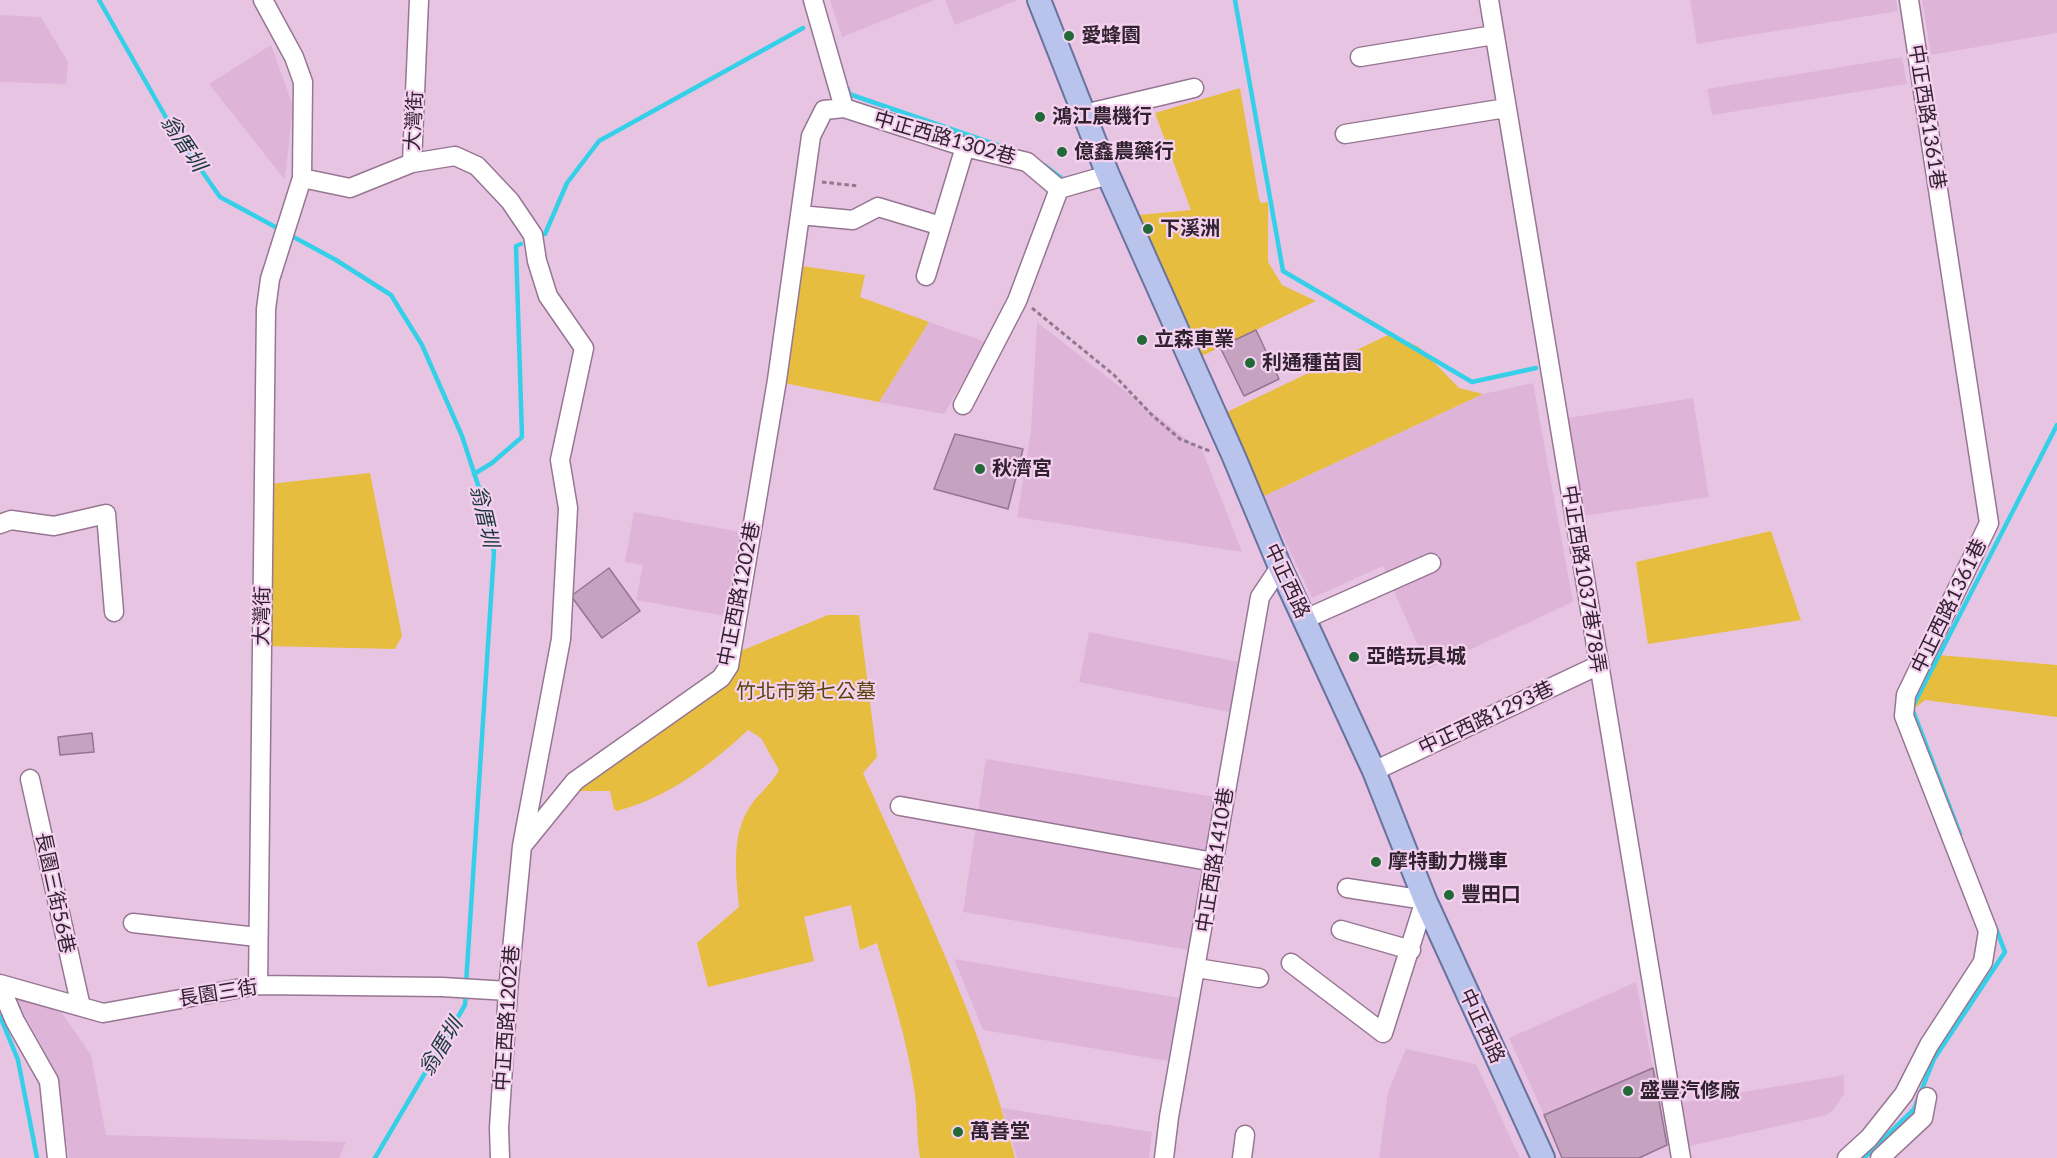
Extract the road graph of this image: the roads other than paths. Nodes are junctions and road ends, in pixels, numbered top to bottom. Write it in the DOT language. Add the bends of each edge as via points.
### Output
graph roads {
  1 [pos="264,0"];
  2 [pos="419,0"];
  3 [pos="813,0"];
  4 [pos="1040,0"];
  5 [pos="1488,0"];
  6 [pos="1909,0"];
  7 [pos="1494,35"];
  8 [pos="1360,57"];
  9 [pos="1194,87"];
  10 [pos="844,108"];
  11 [pos="1506,108"];
  12 [pos="1084,114"];
  13 [pos="1346,134"];
  14 [pos="965,147"];
  15 [pos="412,164"];
  16 [pos="1108,175"];
  17 [pos="302,178"];
  18 [pos="1059,189"];
  19 [pos="800,215"];
  20 [pos="941,226"];
  21 [pos="926,276"];
  22 [pos="963,405"];
  23 [pos="0,524"];
  24 [pos="1431,563"];
  25 [pos="1280,567"];
  26 [pos="114,612"];
  27 [pos="1305,619"];
  28 [pos="1599,665"];
  29 [pos="1374,771"];
  30 [pos="30,779"];
  31 [pos="900,806"];
  32 [pos="522,846"];
  33 [pos="1214,862"];
  34 [pos="1347,888"];
  35 [pos="1425,900"];
  36 [pos="133,923"];
  37 [pos="1341,930"];
  38 [pos="257,937"];
  39 [pos="1411,950"];
  40 [pos="1291,963"];
  41 [pos="1197,968"];
  42 [pos="1259,978"];
  43 [pos="0,985"];
  44 [pos="258,986"];
  45 [pos="508,991"];
  46 [pos="81,1006"];
  47 [pos="1927,1097"];
  48 [pos="1245,1135"];
  49 [pos="57,1158"];
  50 [pos="500,1158"];
  51 [pos="1164,1158"];
  52 [pos="1242,1158"];
  53 [pos="1543,1158"];
  54 [pos="1681,1158"];
  55 [pos="1847,1158"];
  56 [pos="1880,1158"];
  1 -- 17 [label="street" via="303,82"];
  2 -- 15 [label="street, 大灣街"];
  3 -- 10 [label="street"];
  4 -- 12 [label="main road, 中正西路"];
  5 -- 7 [label="street, 中正西路1037巷78弄"];
  6 -- 55 [label="street, 中正西路1361巷" via="1989,523 1906,695 1904,716 1988,931 1983,962 1929,1045 1904,1094 1869,1138"];
  7 -- 8 [label="street"];
  7 -- 11 [label="street, 中正西路1037巷78弄"];
  9 -- 12 [label="street"];
  10 -- 14 [label="street, 中正西路1302巷"];
  10 -- 19 [label="street, 中正西路1202巷" via="824,110 811,136"];
  11 -- 13 [label="street"];
  11 -- 28 [label="street, 中正西路1037巷78弄"];
  12 -- 16 [label="main road, 中正西路"];
  14 -- 18 [label="street, 中正西路1302巷" via="1027,162"];
  14 -- 20 [label="street"];
  15 -- 17 [label="street, 大灣街" via="350,188"];
  15 -- 32 [label="street" via="455,156 477,166 510,201 533,235 548,296 584,348 560,460 568,508 561,639"];
  16 -- 18 [label="street"];
  16 -- 25 [label="main road, 中正西路"];
  17 -- 38 [label="street, 大灣街" via="270,279 266,309"];
  18 -- 22 [label="street" via="1017,301"];
  19 -- 20 [label="street" via="853,220 878,207"];
  19 -- 32 [label="street, 中正西路1202巷" via="729,666 721,678 574,781"];
  20 -- 21 [label="street"];
  23 -- 26 [label="street" via="11,520 54,526 106,514"];
  24 -- 27 [label="street"];
  25 -- 27 [label="main road, 中正西路"];
  25 -- 33 [label="street, 中正西路1410巷" via="1260,597"];
  27 -- 29 [label="main road, 中正西路"];
  28 -- 29 [label="street, 中正西路1293巷"];
  28 -- 54 [label="street, 中正西路1037巷78弄"];
  29 -- 35 [label="main road, 中正西路"];
  30 -- 46 [label="street, 長園三街56巷"];
  31 -- 33 [label="street"];
  32 -- 45 [label="street, 中正西路1202巷"];
  33 -- 41 [label="street, 中正西路1410巷"];
  34 -- 35 [label="street"];
  35 -- 39 [label="street"];
  35 -- 53 [label="main road, 中正西路"];
  36 -- 38 [label="street"];
  37 -- 39 [label="street"];
  38 -- 44 [label="street, 大灣街"];
  39 -- 40 [label="street" via="1383,1033"];
  41 -- 42 [label="street"];
  41 -- 51 [label="street, 中正西路1410巷"];
  43 -- 46 [label="street, 長園三街"];
  43 -- 49 [label="street" via="15,1021 49,1081"];
  44 -- 45 [label="street, 長園三街"];
  44 -- 46 [label="street, 長園三街" via="103,1013"];
  45 -- 50 [label="street, 中正西路1202巷"];
  47 -- 56 [label="street" via="1923,1118"];
  48 -- 52 [label="street"];
}
